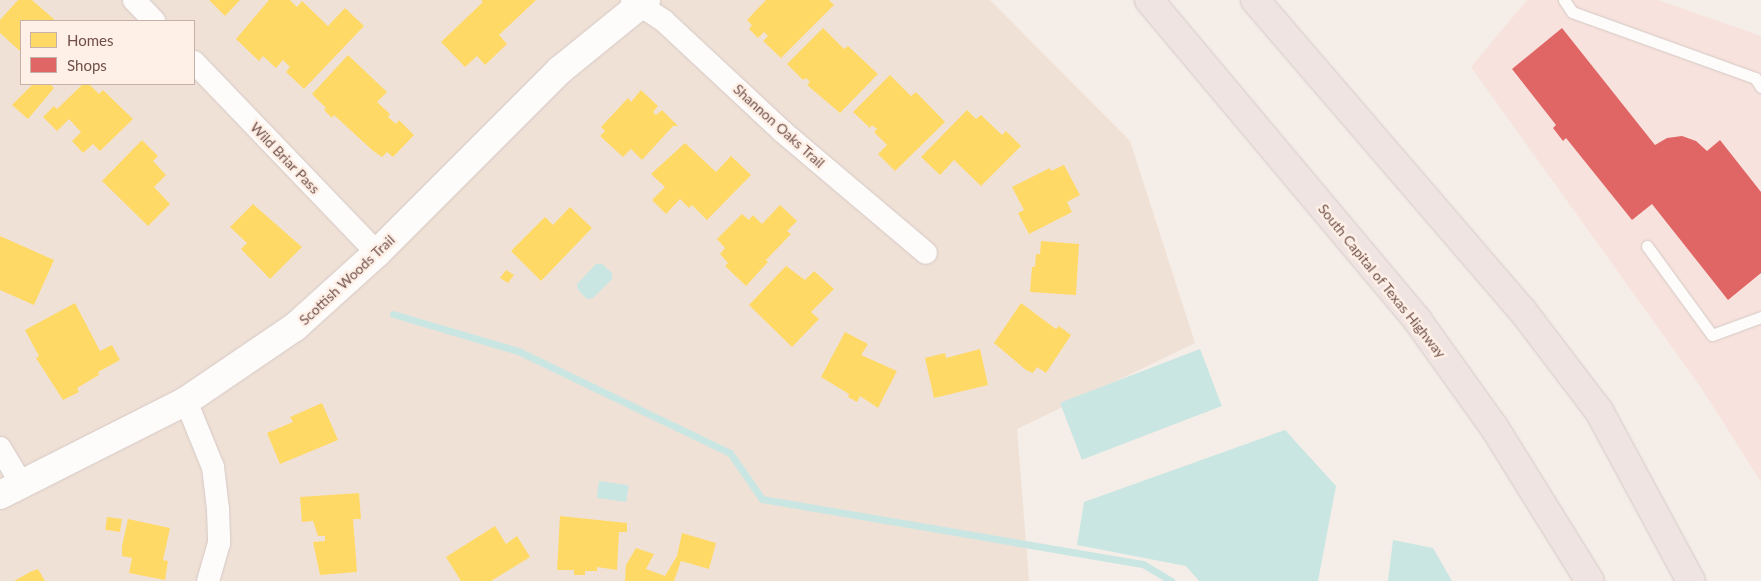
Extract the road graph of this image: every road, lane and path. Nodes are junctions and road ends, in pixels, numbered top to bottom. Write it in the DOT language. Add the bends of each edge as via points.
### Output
graph roads {
  1 [pos="134,0"];
  2 [pos="1149,0"];
  3 [pos="1255,0"];
  4 [pos="1564,0"];
  5 [pos="639,2"];
  6 [pos="153,20"];
  7 [pos="195,63"];
  8 [pos="1761,87"];
  9 [pos="1647,246"];
  10 [pos="926,252"];
  11 [pos="377,254"];
  12 [pos="1761,318"];
  13 [pos="186,401"];
  14 [pos="0,448"];
  15 [pos="10,489"];
  16 [pos="208,581"];
  17 [pos="1590,581"];
  18 [pos="1691,581"];
  1 -- 6 [label="street"];
  2 -- 17 [label="highway, South Capital of Texas Highway" via="1418,321 1494,427"];
  3 -- 18 [label="highway" via="1522,310 1599,411"];
  4 -- 8 [label="lane" via="1572,12 1755,78"];
  5 -- 10 [label="street, Shannon Oaks Trail" via="664,21 783,132"];
  5 -- 11 [label="street, Scottish Woods Trail" via="560,70"];
  7 -- 11 [label="street, Wild Briar Pass"];
  9 -- 12 [label="lane" via="1712,335"];
  11 -- 13 [label="street, Scottish Woods Trail" via="295,327"];
  13 -- 15 [label="street, Scottish Woods Trail"];
  13 -- 16 [label="street" via="213,466 219,543"];
  14 -- 15 [label="street"];
}
